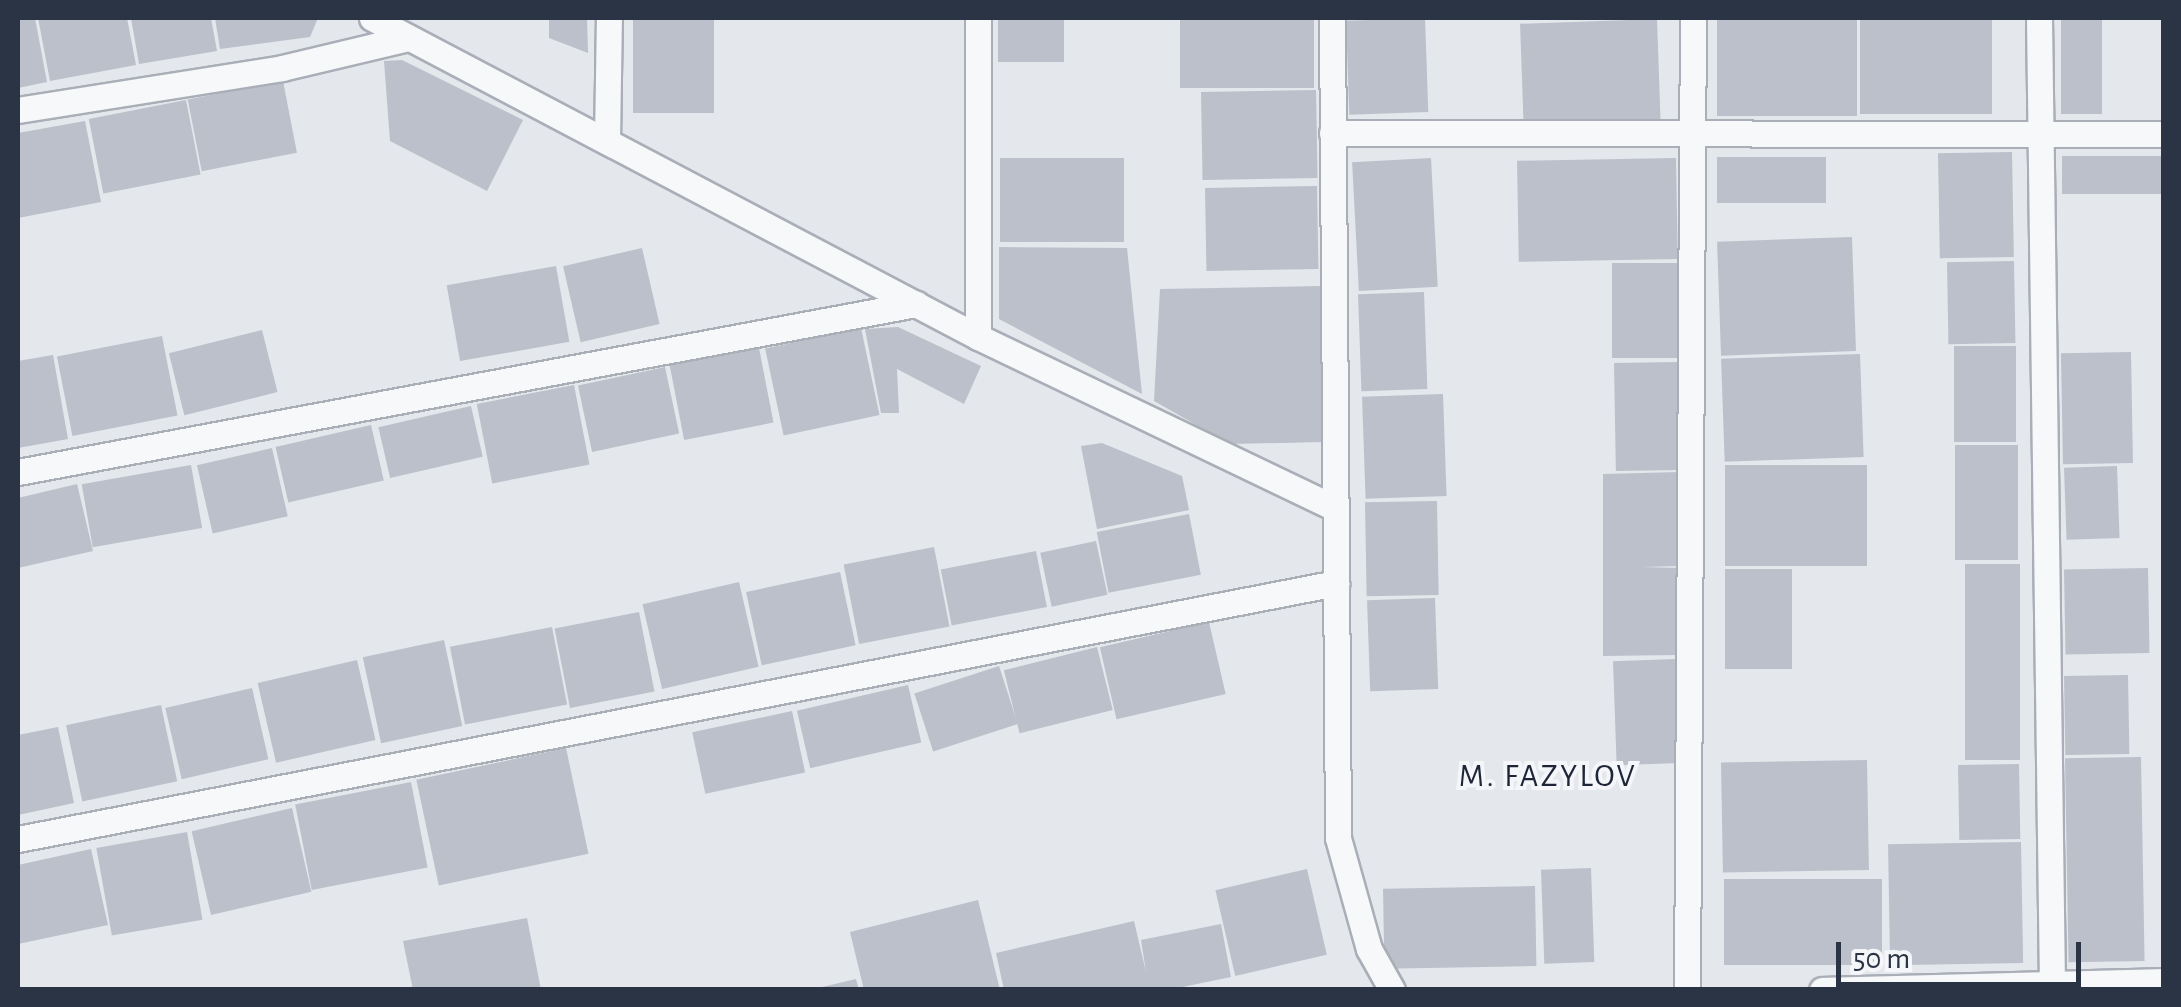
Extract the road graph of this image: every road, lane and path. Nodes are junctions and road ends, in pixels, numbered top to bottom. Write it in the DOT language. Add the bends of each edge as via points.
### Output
graph roads {
  1 [pos="372,18"];
  2 [pos="609,18"];
  3 [pos="978,18"];
  4 [pos="1332,18"];
  5 [pos="1693,18"];
  6 [pos="2039,18"];
  7 [pos="408,38"];
  8 [pos="18,110"];
  9 [pos="1332,132"];
  10 [pos="1695,133"];
  11 [pos="2040,134"];
  12 [pos="2164,134"];
  13 [pos="607,141"];
  14 [pos="916,304"];
  15 [pos="978,338"];
  16 [pos="18,472"];
  17 [pos="1332,507"];
  18 [pos="1336,582"];
  19 [pos="18,839"];
  20 [pos="2164,981"];
  21 [pos="2054,985"];
  22 [pos="1392,990"];
  23 [pos="1686,990"];
  24 [pos="1822,990"];
  1 -- 7 [label="street"];
  2 -- 13 [label="street"];
  3 -- 15 [label="street"];
  4 -- 9 [label="street"];
  5 -- 10 [label="street"];
  6 -- 11 [label="street"];
  7 -- 8 [label="street" via="282,68"];
  7 -- 13 [label="street"];
  9 -- 10 [label="street"];
  9 -- 17 [label="street"];
  10 -- 11 [label="street"];
  10 -- 23 [label="street"];
  11 -- 12 [label="street"];
  11 -- 21 [label="street"];
  13 -- 14 [label="street"];
  14 -- 15 [label="street"];
  14 -- 16 [label="street"];
  15 -- 17 [label="street"];
  17 -- 18 [label="street"];
  18 -- 19 [label="street"];
  18 -- 22 [label="street" via="1338,838 1368,949"];
  20 -- 21 [label="street"];
  21 -- 24 [label="street"];
}
